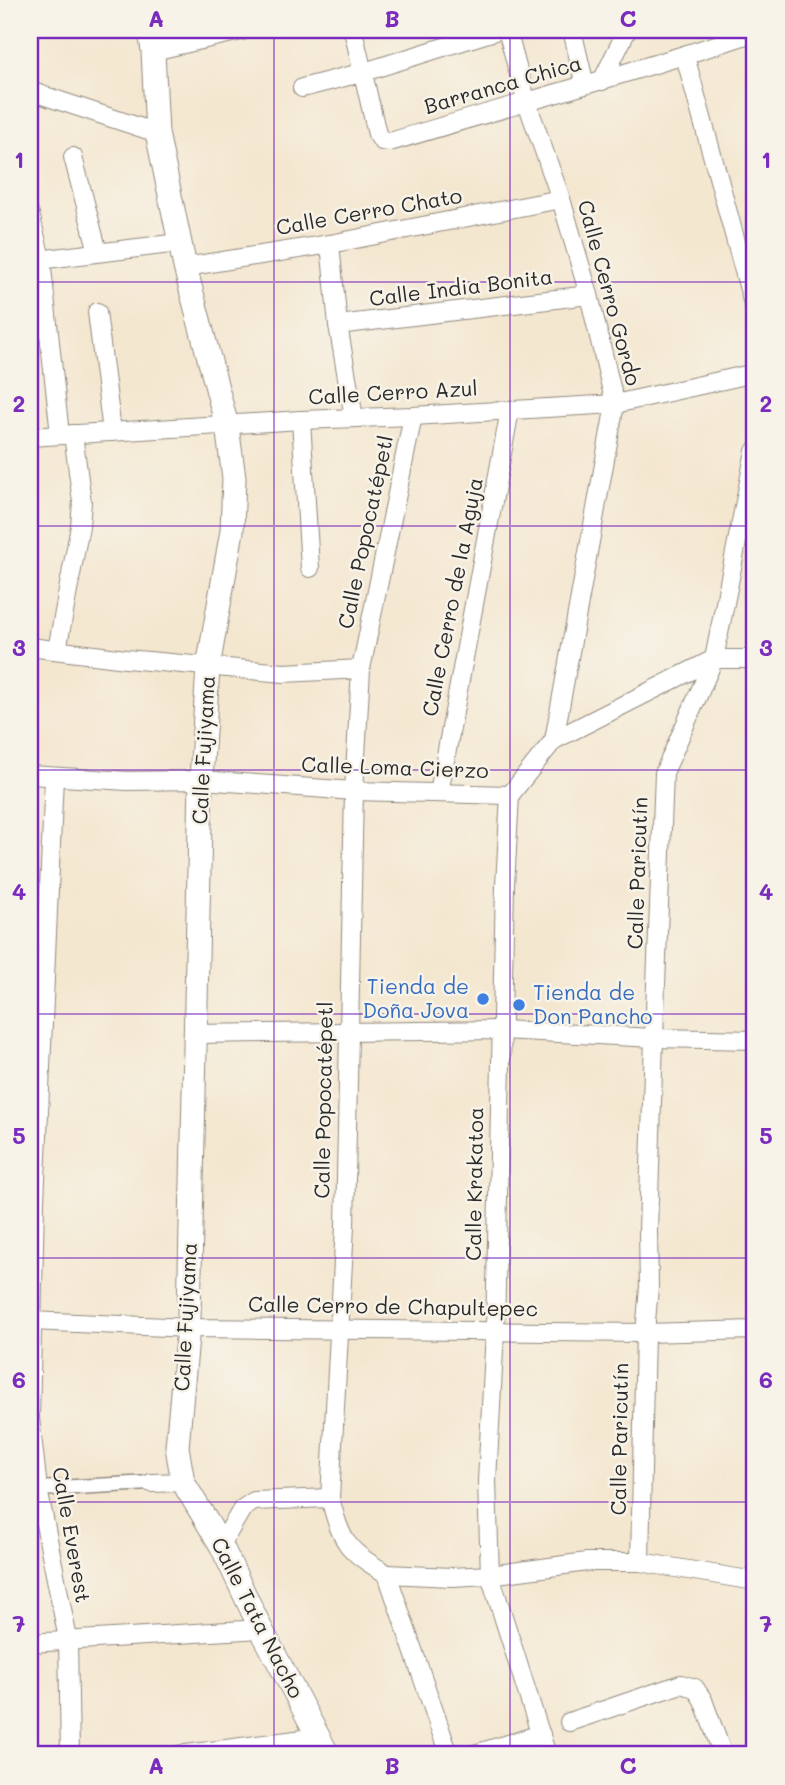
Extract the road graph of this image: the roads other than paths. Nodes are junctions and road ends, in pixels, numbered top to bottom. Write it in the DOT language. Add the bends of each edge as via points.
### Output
graph roads {
  1 [pos="245,30"];
  2 [pos="353,30"];
  3 [pos="498,30"];
  4 [pos="507,30"];
  5 [pos="572,30"];
  6 [pos="627,30"];
  7 [pos="755,32"];
  8 [pos="151,40"];
  9 [pos="685,56"];
  10 [pos="364,72"];
  11 [pos="593,83"];
  12 [pos="302,88"];
  13 [pos="30,91"];
  14 [pos="526,100"];
  15 [pos="157,133"];
  16 [pos="73,157"];
  17 [pos="561,199"];
  18 [pos="30,215"];
  19 [pos="179,243"];
  20 [pos="330,244"];
  21 [pos="98,252"];
  22 [pos="36,260"];
  23 [pos="185,267"];
  24 [pos="589,295"];
  25 [pos="755,311"];
  26 [pos="97,312"];
  27 [pos="338,326"];
  28 [pos="755,373"];
  29 [pos="615,404"];
  30 [pos="510,410"];
  31 [pos="413,416"];
  32 [pos="354,418"];
  33 [pos="301,420"];
  34 [pos="227,426"];
  35 [pos="112,432"];
  36 [pos="67,435"];
  37 [pos="30,437"];
  38 [pos="755,451"];
  39 [pos="310,568"];
  40 [pos="30,647"];
  41 [pos="57,650"];
  42 [pos="714,659"];
  43 [pos="755,659"];
  44 [pos="208,667"];
  45 [pos="361,669"];
  46 [pos="554,740"];
  47 [pos="30,775"];
  48 [pos="54,777"];
  49 [pos="201,780"];
  50 [pos="354,791"];
  51 [pos="439,793"];
  52 [pos="510,794"];
  53 [pos="502,1030"];
  54 [pos="347,1032"];
  55 [pos="195,1034"];
  56 [pos="654,1038"];
  57 [pos="755,1040"];
  58 [pos="32,1201"];
  59 [pos="31,1321"];
  60 [pos="189,1328"];
  61 [pos="341,1330"];
  62 [pos="755,1330"];
  63 [pos="495,1331"];
  64 [pos="645,1333"];
  65 [pos="183,1482"];
  66 [pos="151,1483"];
  67 [pos="34,1489"];
  68 [pos="330,1498"];
  69 [pos="221,1545"];
  70 [pos="640,1562"];
  71 [pos="387,1574"];
  72 [pos="490,1575"];
  73 [pos="755,1581"];
  74 [pos="261,1629"];
  75 [pos="68,1640"];
  76 [pos="30,1643"];
  77 [pos="569,1722"];
  78 [pos="541,1734"];
  79 [pos="323,1746"];
  80 [pos="70,1755"];
  81 [pos="178,1755"];
  82 [pos="449,1755"];
  83 [pos="471,1755"];
  84 [pos="547,1755"];
  85 [pos="723,1755"];
  1 -- 8 [label="street"];
  2 -- 10 [label="street"];
  3 -- 10 [label="street"];
  4 -- 14 [label="street, Calle Cerro Gordo"];
  5 -- 11 [label="street"];
  6 -- 11 [label="street"];
  7 -- 9 [label="street, Barranca Chica"];
  8 -- 15 [label="street, Calle Fujiyama"];
  9 -- 11 [label="street, Barranca Chica"];
  9 -- 25 [label="street"];
  10 -- 12 [label="street"];
  10 -- 14 [label="street, Barranca Chica" via="382,141"];
  11 -- 14 [label="street, Barranca Chica"];
  13 -- 15 [label="street"];
  14 -- 17 [label="street, Calle Cerro Gordo"];
  15 -- 19 [label="street, Calle Fujiyama"];
  16 -- 21 [label="street"];
  17 -- 20 [label="street, Calle Cerro Chato"];
  17 -- 24 [label="street, Calle Cerro Gordo"];
  18 -- 22 [label="street"];
  19 -- 21 [label="street"];
  19 -- 23 [label="street, Calle Fujiyama"];
  20 -- 23 [label="street, Calle Cerro Chato"];
  20 -- 27 [label="street"];
  21 -- 22 [label="street"];
  22 -- 36 [label="street"];
  23 -- 34 [label="street, Calle Fujiyama"];
  24 -- 27 [label="street, Calle India Bonita"];
  24 -- 29 [label="street, Calle Cerro Gordo"];
  26 -- 35 [label="street"];
  27 -- 32 [label="street"];
  28 -- 29 [label="street, Calle Cerro Azul"];
  29 -- 30 [label="street, Calle Cerro Azul"];
  29 -- 46 [label="street, Calle Cerro Gordo"];
  30 -- 31 [label="street, Calle Cerro Azul"];
  30 -- 51 [label="street, Calle Cerro de la Aguja"];
  31 -- 32 [label="street, Calle Cerro Azul"];
  31 -- 45 [label="street, Calle Popocatépetl"];
  32 -- 33 [label="street, Calle Cerro Azul"];
  33 -- 34 [label="street, Calle Cerro Azul"];
  33 -- 39 [label="street"];
  34 -- 35 [label="street, Calle Cerro Azul"];
  34 -- 44 [label="street, Calle Fujiyama" via="234,478 232,531"];
  35 -- 36 [label="street, Calle Cerro Azul"];
  36 -- 37 [label="street, Calle Cerro Azul"];
  36 -- 41 [label="street" via="82,502"];
  38 -- 42 [label="street, Calle Paricutín"];
  40 -- 41 [label="street"];
  41 -- 44 [label="street"];
  42 -- 43 [label="street, Calle Loma Cierzo"];
  42 -- 46 [label="street, Calle Loma Cierzo"];
  42 -- 56 [label="street, Calle Paricutín" via="664,773"];
  44 -- 45 [label="street" via="284,673"];
  44 -- 49 [label="street, Calle Fujiyama"];
  45 -- 50 [label="street, Calle Popocatépetl"];
  46 -- 52 [label="street, Calle Loma Cierzo"];
  47 -- 48 [label="street, Calle Loma Cierzo"];
  48 -- 49 [label="street, Calle Loma Cierzo"];
  48 -- 58 [label="street, Calle Everest"];
  49 -- 50 [label="street, Calle Loma Cierzo"];
  49 -- 55 [label="street, Calle Fujiyama"];
  50 -- 51 [label="street, Calle Loma Cierzo"];
  50 -- 54 [label="street, Calle Popocatépetl"];
  51 -- 52 [label="street, Calle Loma Cierzo"];
  52 -- 53 [label="street, Calle Krakatoa"];
  53 -- 54 [label="street"];
  53 -- 56 [label="street"];
  53 -- 63 [label="street, Calle Krakatoa"];
  54 -- 55 [label="street"];
  54 -- 61 [label="street, Calle Popocatépetl"];
  55 -- 60 [label="street, Calle Fujiyama"];
  56 -- 57 [label="street"];
  56 -- 64 [label="street, Calle Paricutín"];
  58 -- 59 [label="street, Calle Everest"];
  59 -- 60 [label="street, Calle Cerro de Chapultepec"];
  59 -- 67 [label="street, Calle Everest"];
  60 -- 61 [label="street, Calle Cerro de Chapultepec"];
  60 -- 65 [label="street, Calle Fujiyama" via="177,1447"];
  61 -- 63 [label="street, Calle Cerro de Chapultepec"];
  61 -- 68 [label="street, Calle Popocatépetl"];
  62 -- 64 [label="street, Calle Cerro de Chapultepec"];
  63 -- 64 [label="street, Calle Cerro de Chapultepec"];
  63 -- 72 [label="street, Calle Krakatoa" via="487,1481"];
  64 -- 70 [label="street, Calle Paricutín"];
  65 -- 66 [label="street"];
  65 -- 69 [label="street, Calle Tata Nacho"];
  66 -- 67 [label="street"];
  67 -- 75 [label="street, Calle Everest"];
  68 -- 69 [label="street" via="254,1501 242,1509"];
  68 -- 71 [label="street, Calle Popocatépetl" via="338,1529 356,1556"];
  69 -- 74 [label="street, Calle Tata Nacho"];
  70 -- 72 [label="street" via="587,1562"];
  70 -- 73 [label="street"];
  71 -- 72 [label="street"];
  71 -- 82 [label="street"];
  72 -- 78 [label="street, Calle Krakatoa"];
  74 -- 75 [label="street"];
  74 -- 79 [label="street, Calle Tata Nacho"];
  75 -- 76 [label="street"];
  75 -- 80 [label="street, Calle Everest"];
  77 -- 85 [label="street" via="681,1684 695,1688 703,1699"];
  78 -- 83 [label="street"];
  78 -- 84 [label="street, Calle Krakatoa"];
  79 -- 81 [label="street"];
}
